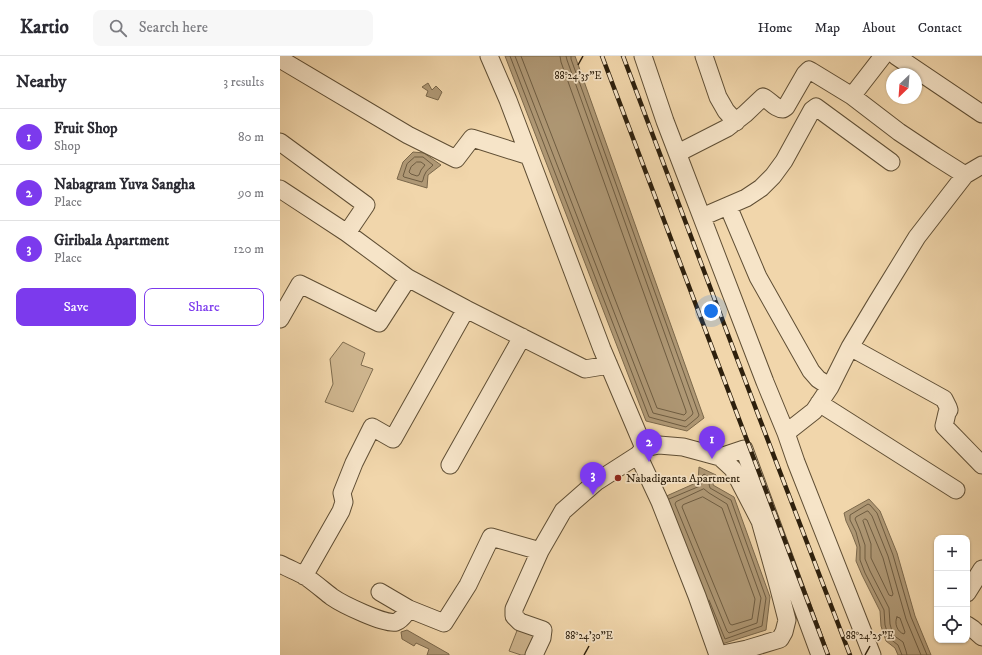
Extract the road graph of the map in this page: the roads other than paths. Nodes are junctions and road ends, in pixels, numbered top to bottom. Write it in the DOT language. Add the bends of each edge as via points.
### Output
graph roads {
  1 [pos="488,56"];
  2 [pos="704,56"];
  3 [pos="883,56"];
  4 [pos="896,56"];
  5 [pos="649,58"];
  6 [pos="280,59"];
  7 [pos="810,63"];
  8 [pos="852,96"];
  9 [pos="982,114"];
  10 [pos="736,122"];
  11 [pos="280,142"];
  12 [pos="678,153"];
  13 [pos="529,156"];
  14 [pos="891,162"];
  15 [pos="982,165"];
  16 [pos="965,175"];
  17 [pos="280,189"];
  18 [pos="728,206"];
  19 [pos="702,217"];
  20 [pos="347,234"];
  21 [pos="408,278"];
  22 [pos="466,309"];
  23 [pos="280,319"];
  24 [pos="522,337"];
  25 [pos="850,347"];
  26 [pos="609,365"];
  27 [pos="830,387"];
  28 [pos="819,403"];
  29 [pos="786,433"];
  30 [pos="641,452"];
  31 [pos="720,458"];
  32 [pos="450,465"];
  33 [pos="982,465"];
  34 [pos="956,490"];
  35 [pos="540,551"];
  36 [pos="280,564"];
  37 [pos="982,569"];
  38 [pos="304,576"];
  39 [pos="970,588"];
  40 [pos="380,592"];
  41 [pos="408,609"];
  42 [pos="970,626"];
  43 [pos="982,637"];
  44 [pos="534,655"];
  45 [pos="820,655"];
  46 [pos="872,655"];
  1 -- 13 [label="street"];
  2 -- 10 [label="street" via="718,97"];
  3 -- 8 [label="street"];
  4 -- 9 [label="street"];
  5 -- 12 [label="street" via="665,121"];
  6 -- 13 [label="street" via="408,135 456,159 472,138"];
  7 -- 8 [label="street" via="811,71"];
  7 -- 10 [label="street" via="783,109 763,97"];
  8 -- 16 [label="street" via="899,132"];
  10 -- 12 [label="street"];
  11 -- 20 [label="street" via="366,205"];
  12 -- 19 [label="street"];
  13 -- 26 [label="street"];
  14 -- 18 [label="street" via="816,107 773,176 746,198"];
  15 -- 16 [label="street"];
  16 -- 25 [label="street" via="918,237"];
  17 -- 20 [label="street"];
  18 -- 19 [label="street"];
  18 -- 27 [label="street" via="758,277 811,371"];
  19 -- 29 [label="street"];
  20 -- 21 [label="street"];
  21 -- 22 [label="street"];
  21 -- 23 [label="street" via="379,323 300,284"];
  22 -- 24 [label="street"];
  22 -- 38 [label="street" via="393,439 372,427 342,493 344,502 341,511"];
  24 -- 26 [label="street" via="586,369"];
  24 -- 32 [label="street"];
  25 -- 27 [label="street"];
  25 -- 33 [label="street" via="944,399 949,410 944,426"];
  26 -- 30 [label="street"];
  27 -- 28 [label="street"];
  28 -- 29 [label="street" via="814,411"];
  28 -- 34 [label="street"];
  29 -- 46 [label="street"];
  30 -- 31 [label="street" via="659,445 683,447"];
  30 -- 31 [label="street" via="718,655 780,639 787,620 760,521 733,469"];
  30 -- 35 [label="street" via="596,482 563,511"];
  31 -- 45 [label="street" via="744,449"];
  35 -- 41 [label="street" via="492,537 468,585 444,623"];
  35 -- 44 [label="street" via="514,610 514,616 520,622 543,630"];
  36 -- 38 [label="street"];
  37 -- 39 [label="street"];
  38 -- 41 [label="street" via="346,605 382,621 396,622 404,617"];
  40 -- 41 [label="street"];
  42 -- 43 [label="street"];
}
